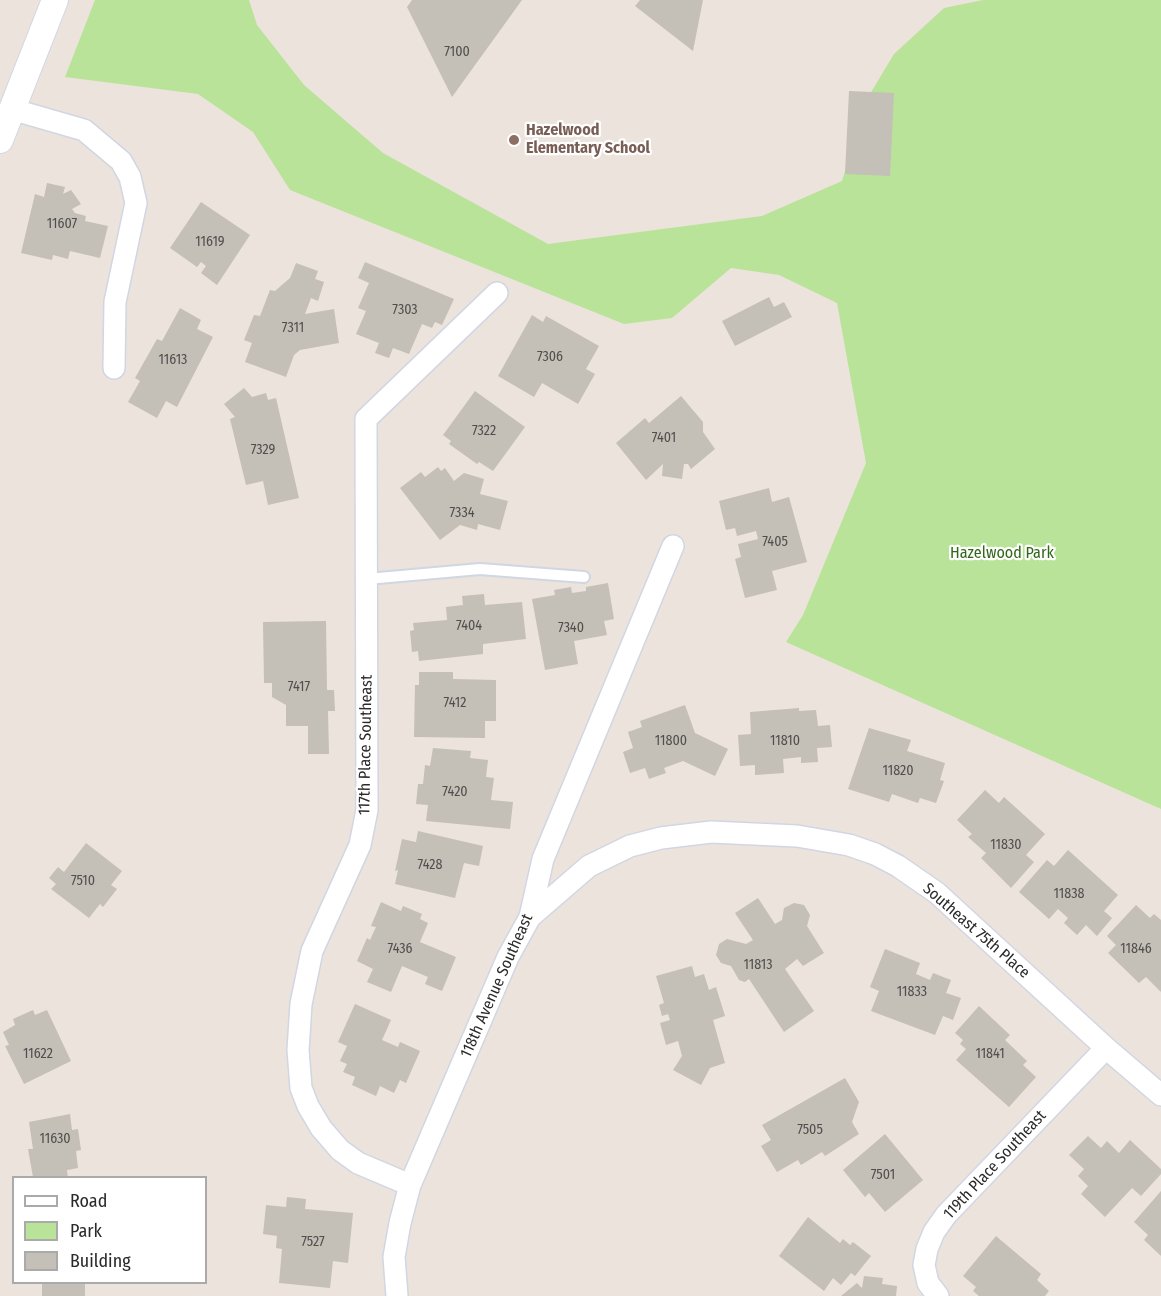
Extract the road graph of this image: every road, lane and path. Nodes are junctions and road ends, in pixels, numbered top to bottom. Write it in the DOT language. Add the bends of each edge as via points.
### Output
graph roads {
  1 [pos="55,0"];
  2 [pos="11,109"];
  3 [pos="0,140"];
  4 [pos="497,293"];
  5 [pos="114,368"];
  6 [pos="673,546"];
  7 [pos="584,577"];
  8 [pos="367,579"];
  9 [pos="530,917"];
  10 [pos="1106,1048"];
  11 [pos="1161,1095"];
  12 [pos="410,1185"];
  13 [pos="397,1296"];
  14 [pos="938,1296"];
  1 -- 2 [label="street"];
  2 -- 3 [label="street"];
  2 -- 5 [label="street" via="84,130 121,161 130,177 136,203 115,302"];
  4 -- 8 [label="street, 117th Place Southeast" via="366,419"];
  6 -- 9 [label="street, 118th Avenue Southeast" via="543,859"];
  7 -- 8 [label="lane" via="480,569"];
  8 -- 12 [label="street, 117th Place Southeast" via="367,810 360,845 312,951 301,1004 298,1050 301,1088 321,1128 358,1163"];
  9 -- 10 [label="street, Southeast 75th Place" via="589,866 630,846 661,838 711,832 797,836 849,845 898,866 937,893"];
  9 -- 12 [label="street, 118th Avenue Southeast" via="508,957"];
  10 -- 11 [label="street, Southeast 75th Place"];
  10 -- 14 [label="street, 119th Place Southeast" via="934,1232 924,1265 928,1283"];
  12 -- 13 [label="street, 118th Avenue Southeast" via="394,1257"];
}
